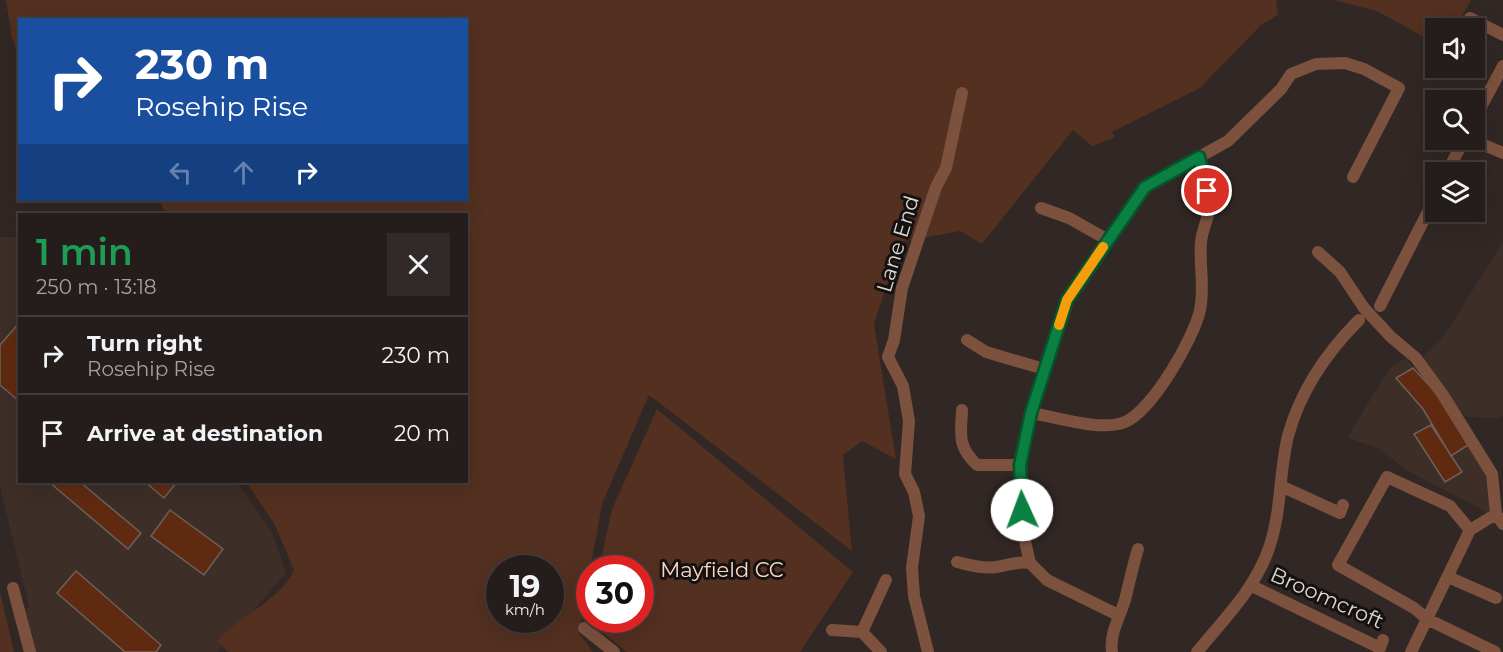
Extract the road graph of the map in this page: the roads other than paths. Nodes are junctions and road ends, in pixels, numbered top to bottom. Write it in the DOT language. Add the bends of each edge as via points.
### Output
graph roads {
  1 [pos="1485,26"];
  2 [pos="1503,35"];
  3 [pos="1503,66"];
  4 [pos="962,93"];
  5 [pos="1485,100"];
  6 [pos="1485,145"];
  7 [pos="1503,153"];
  8 [pos="1199,157"];
  9 [pos="1353,177"];
  10 [pos="1041,208"];
  11 [pos="1425,218"];
  12 [pos="1108,240"];
  13 [pos="1318,252"];
  14 [pos="1380,306"];
  15 [pos="1359,320"];
  16 [pos="967,340"];
  17 [pos="1044,369"];
  18 [pos="962,410"];
  19 [pos="1031,413"];
  20 [pos="1020,465"];
  21 [pos="1283,487"];
  22 [pos="1343,506"];
  23 [pos="1500,519"];
  24 [pos="1470,530"];
  25 [pos="1138,549"];
  26 [pos="957,562"];
  27 [pos="1030,563"];
  28 [pos="1448,577"];
  29 [pos="885,580"];
  30 [pos="1252,586"];
  31 [pos="13,588"];
  32 [pos="1496,598"];
  33 [pos="1118,615"];
  34 [pos="1427,619"];
  35 [pos="832,630"];
  36 [pos="862,632"];
  37 [pos="590,633"];
  38 [pos="1383,640"];
  39 [pos="30,652"];
  40 [pos="614,652"];
  41 [pos="881,652"];
  42 [pos="928,652"];
  43 [pos="1112,652"];
  44 [pos="1197,652"];
  45 [pos="1411,652"];
  46 [pos="1496,652"];
  1 -- 2 [label="street"];
  3 -- 5 [label="street"];
  4 -- 42 [label="street, Lane End" via="946,168 902,288 888,357 903,386 909,422 905,474 919,516 912,578"];
  6 -- 7 [label="street"];
  8 -- 9 [label="street" via="1228,141 1291,74 1316,64 1345,63 1399,87"];
  8 -- 12 [label="street" via="1145,187"];
  8 -- 19 [label="street" via="1210,207 1201,242 1204,277 1200,311 1151,403 1128,421 1111,426"];
  10 -- 12 [label="street" via="1069,218"];
  11 -- 14 [label="street"];
  12 -- 17 [label="street" via="1067,300"];
  13 -- 23 [label="street" via="1340,272 1384,330 1416,358 1443,395 1492,474"];
  15 -- 21 [label="street" via="1306,388 1288,436"];
  16 -- 17 [label="street" via="986,352"];
  17 -- 19 [label="street"];
  18 -- 20 [label="street" via="960,442 977,465"];
  19 -- 20 [label="street"];
  20 -- 27 [label="street" via="1023,532"];
  21 -- 22 [label="street" via="1340,513"];
  21 -- 30 [label="street" via="1269,549"];
  23 -- 24 [label="street"];
  24 -- 28 [label="street"];
  24 -- 34 [label="street" via="1450,506 1387,477 1338,565"];
  25 -- 33 [label="street"];
  26 -- 27 [label="street" via="978,567 1014,561"];
  27 -- 33 [label="street" via="1047,580"];
  28 -- 32 [label="street"];
  28 -- 34 [label="street"];
  29 -- 36 [label="street"];
  30 -- 38 [label="street, Broomcroft" via="1380,648"];
  30 -- 44 [label="street"];
  31 -- 39 [label="street"];
  33 -- 43 [label="street"];
  34 -- 45 [label="street"];
  34 -- 46 [label="street"];
  35 -- 36 [label="street"];
  36 -- 41 [label="street"];
  37 -- 40 [label="street"];
}
